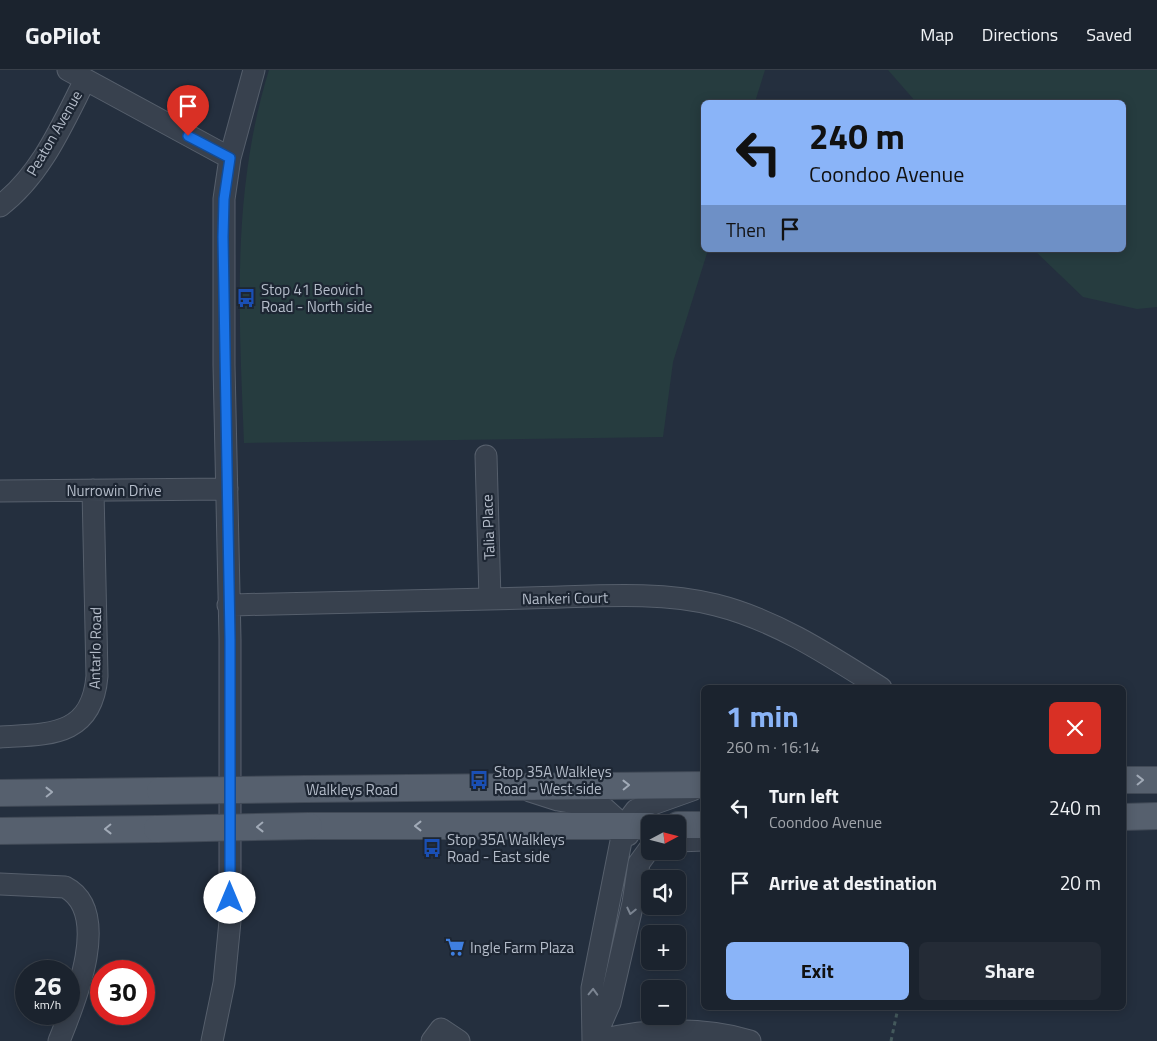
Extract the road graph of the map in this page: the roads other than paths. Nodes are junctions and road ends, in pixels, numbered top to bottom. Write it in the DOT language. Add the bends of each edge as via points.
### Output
graph roads {
  1 [pos="254,70"];
  2 [pos="76,75"];
  3 [pos="230,158"];
  4 [pos="0,206"];
  5 [pos="486,456"];
  6 [pos="228,489"];
  7 [pos="93,490"];
  8 [pos="0,491"];
  9 [pos="490,599"];
  10 [pos="228,605"];
  11 [pos="876,685"];
  12 [pos="0,737"];
  13 [pos="1126,780"];
  14 [pos="1157,780"];
  15 [pos="701,786"];
  16 [pos="701,787"];
  17 [pos="521,788"];
  18 [pos="0,793"];
  19 [pos="1157,816"];
  20 [pos="1126,817"];
  21 [pos="686,825"];
  22 [pos="701,825"];
  23 [pos="624,826"];
  24 [pos="641,826"];
  25 [pos="0,830"];
  26 [pos="701,840"];
  27 [pos="686,841"];
  28 [pos="641,849"];
  29 [pos="644,860"];
  30 [pos="0,884"];
  31 [pos="60,1041"];
  32 [pos="212,1041"];
  33 [pos="432,1041"];
  34 [pos="459,1041"];
  35 [pos="594,1041"];
  36 [pos="750,1041"];
  1 -- 3 [label="street"];
  2 -- 3 [label="street"];
  2 -- 4 [label="street, Peaton Avenue" via="43,158 20,188"];
  3 -- 6 [label="street" via="223,237"];
  5 -- 9 [label="street, Talia Place"];
  6 -- 7 [label="street, Nurrowin Drive"];
  6 -- 10 [label="street"];
  7 -- 8 [label="street, Nurrowin Drive"];
  7 -- 12 [label="street, Antarlo Road" via="96,694 84,715 65,729"];
  9 -- 10 [label="street, Nankeri Court"];
  9 -- 11 [label="street, Nankeri Court" via="632,597 715,604 778,627"];
  10 -- 32 [label="street" via="230,921 224,983"];
  13 -- 14 [label="main road, one-way"];
  17 -- 15 [label="main road, Walkleys Road, one-way"];
  16 -- 23 [label="street" via="636,810"];
  18 -- 17 [label="main road, Walkleys Road, one-way, bridge"];
  17 -- 23 [label="street" via="558,800 604,808"];
  19 -- 20 [label="main road"];
  21 -- 22 [label="main road"];
  23 -- 24 [label="main road"];
  23 -- 25 [label="main road, one-way, bridge"];
  23 -- 28 [label="street"];
  35 -- 23 [label="street, one-way" via="592,988"];
  26 -- 27 [label="street"];
  29 -- 35 [label="street, one-way" via="610,1003"];
  30 -- 31 [label="street" via="65,887 73,891 86,908 89,938 80,983"];
  33 -- 34 [label="street" via="441,1029"];
  35 -- 36 [label="street" via="643,1033 702,1030"];
}
